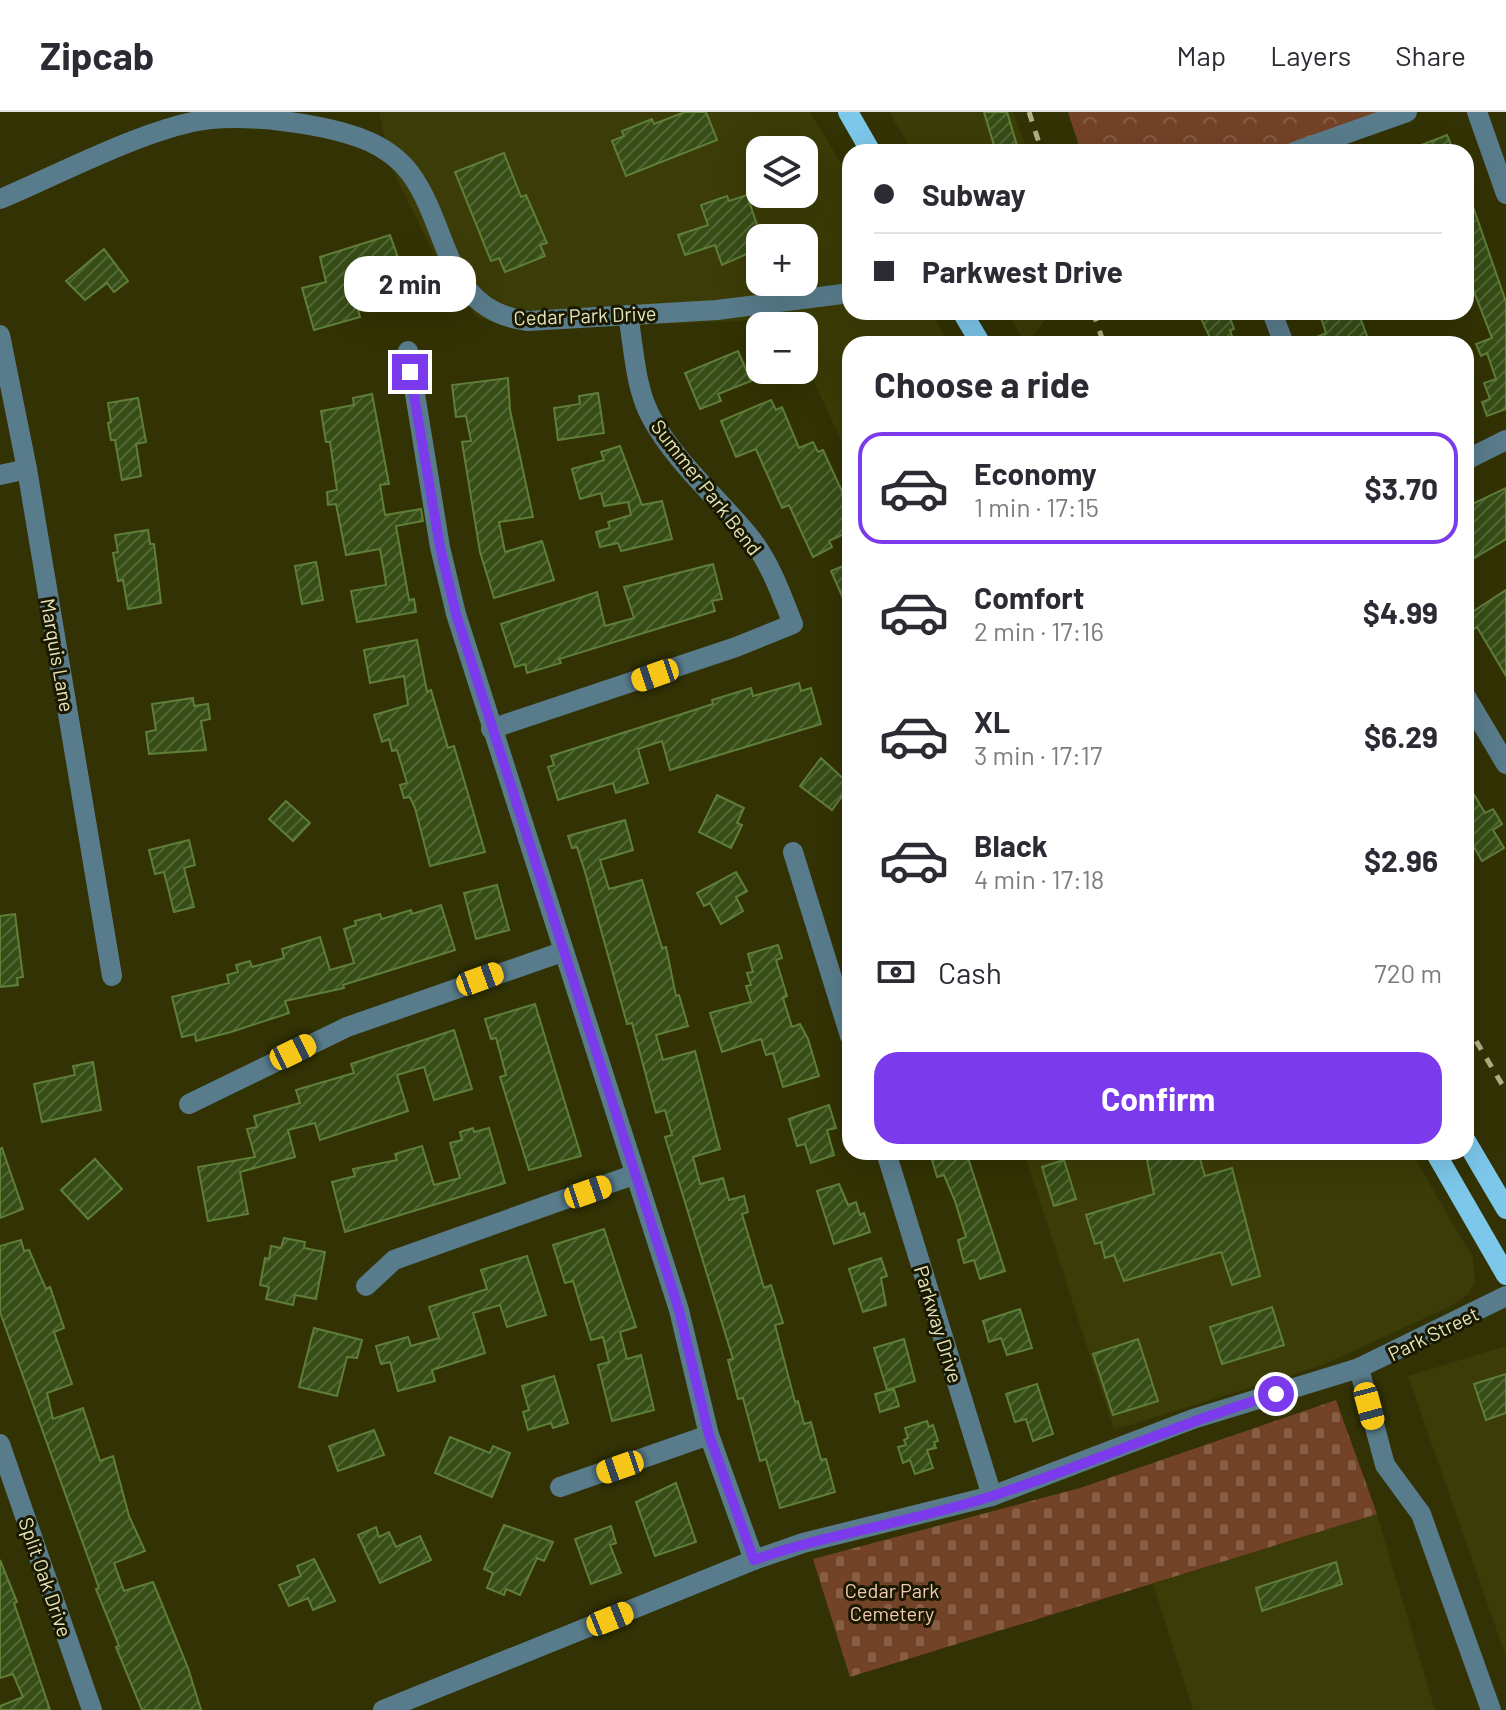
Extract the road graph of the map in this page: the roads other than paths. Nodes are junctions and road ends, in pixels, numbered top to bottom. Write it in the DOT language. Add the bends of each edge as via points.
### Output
graph roads {
  1 [pos="848,112"];
  2 [pos="1407,112"];
  3 [pos="1477,112"];
  4 [pos="866,144"];
  5 [pos="1317,144"];
  6 [pos="1506,194"];
  7 [pos="0,199"];
  8 [pos="842,294"];
  9 [pos="628,315"];
  10 [pos="0,335"];
  11 [pos="408,351"];
  12 [pos="1506,440"];
  13 [pos="1474,456"];
  14 [pos="27,469"];
  15 [pos="0,475"];
  16 [pos="1474,710"];
  17 [pos="491,729"];
  18 [pos="1506,764"];
  19 [pos="793,852"];
  20 [pos="562,952"];
  21 [pos="112,976"];
  22 [pos="842,1010"];
  23 [pos="189,1104"];
  24 [pos="1474,1155"];
  25 [pos="888,1160"];
  26 [pos="1440,1160"];
  27 [pos="633,1175"];
  28 [pos="1506,1209"];
  29 [pos="1506,1275"];
  30 [pos="366,1286"];
  31 [pos="1506,1296"];
  32 [pos="1359,1368"];
  33 [pos="709,1435"];
  34 [pos="0,1444"];
  35 [pos="560,1487"];
  36 [pos="992,1496"];
  37 [pos="9,1500"];
  38 [pos="754,1560"];
  39 [pos="92,1710"];
  40 [pos="383,1710"];
  41 [pos="1491,1710"];
  1 -- 4 [label="main road"];
  2 -- 5 [label="street"];
  3 -- 6 [label="street"];
  7 -- 9 [label="street, Cedar Park Drive" via="165,129 209,119 298,122 374,143 393,154 423,195 461,284 485,309 528,321"];
  8 -- 9 [label="street, Cedar Park Drive"];
  9 -- 17 [label="street, Summer Park Bend" via="650,416 690,471 751,538 793,624"];
  10 -- 14 [label="street, Marquis Lane"];
  11 -- 17 [label="street" via="440,547"];
  12 -- 13 [label="street"];
  14 -- 15 [label="street"];
  14 -- 21 [label="street, Marquis Lane"];
  16 -- 18 [label="street"];
  17 -- 20 [label="street"];
  19 -- 22 [label="street"];
  20 -- 23 [label="street" via="347,1027"];
  20 -- 27 [label="street"];
  24 -- 28 [label="main road"];
  25 -- 36 [label="street, Parkway Drive"];
  26 -- 29 [label="main road"];
  27 -- 30 [label="street" via="394,1260"];
  27 -- 33 [label="street" via="679,1310"];
  31 -- 32 [label="street, Park Street"];
  32 -- 36 [label="street, Park Street" via="1193,1419"];
  32 -- 41 [label="street" via="1385,1465 1421,1514"];
  33 -- 35 [label="street"];
  33 -- 38 [label="street"];
  34 -- 37 [label="street, Split Oak Drive"];
  36 -- 38 [label="street, Park Street"];
  37 -- 39 [label="street, Split Oak Drive"];
  38 -- 40 [label="street, Park Street"];
}
